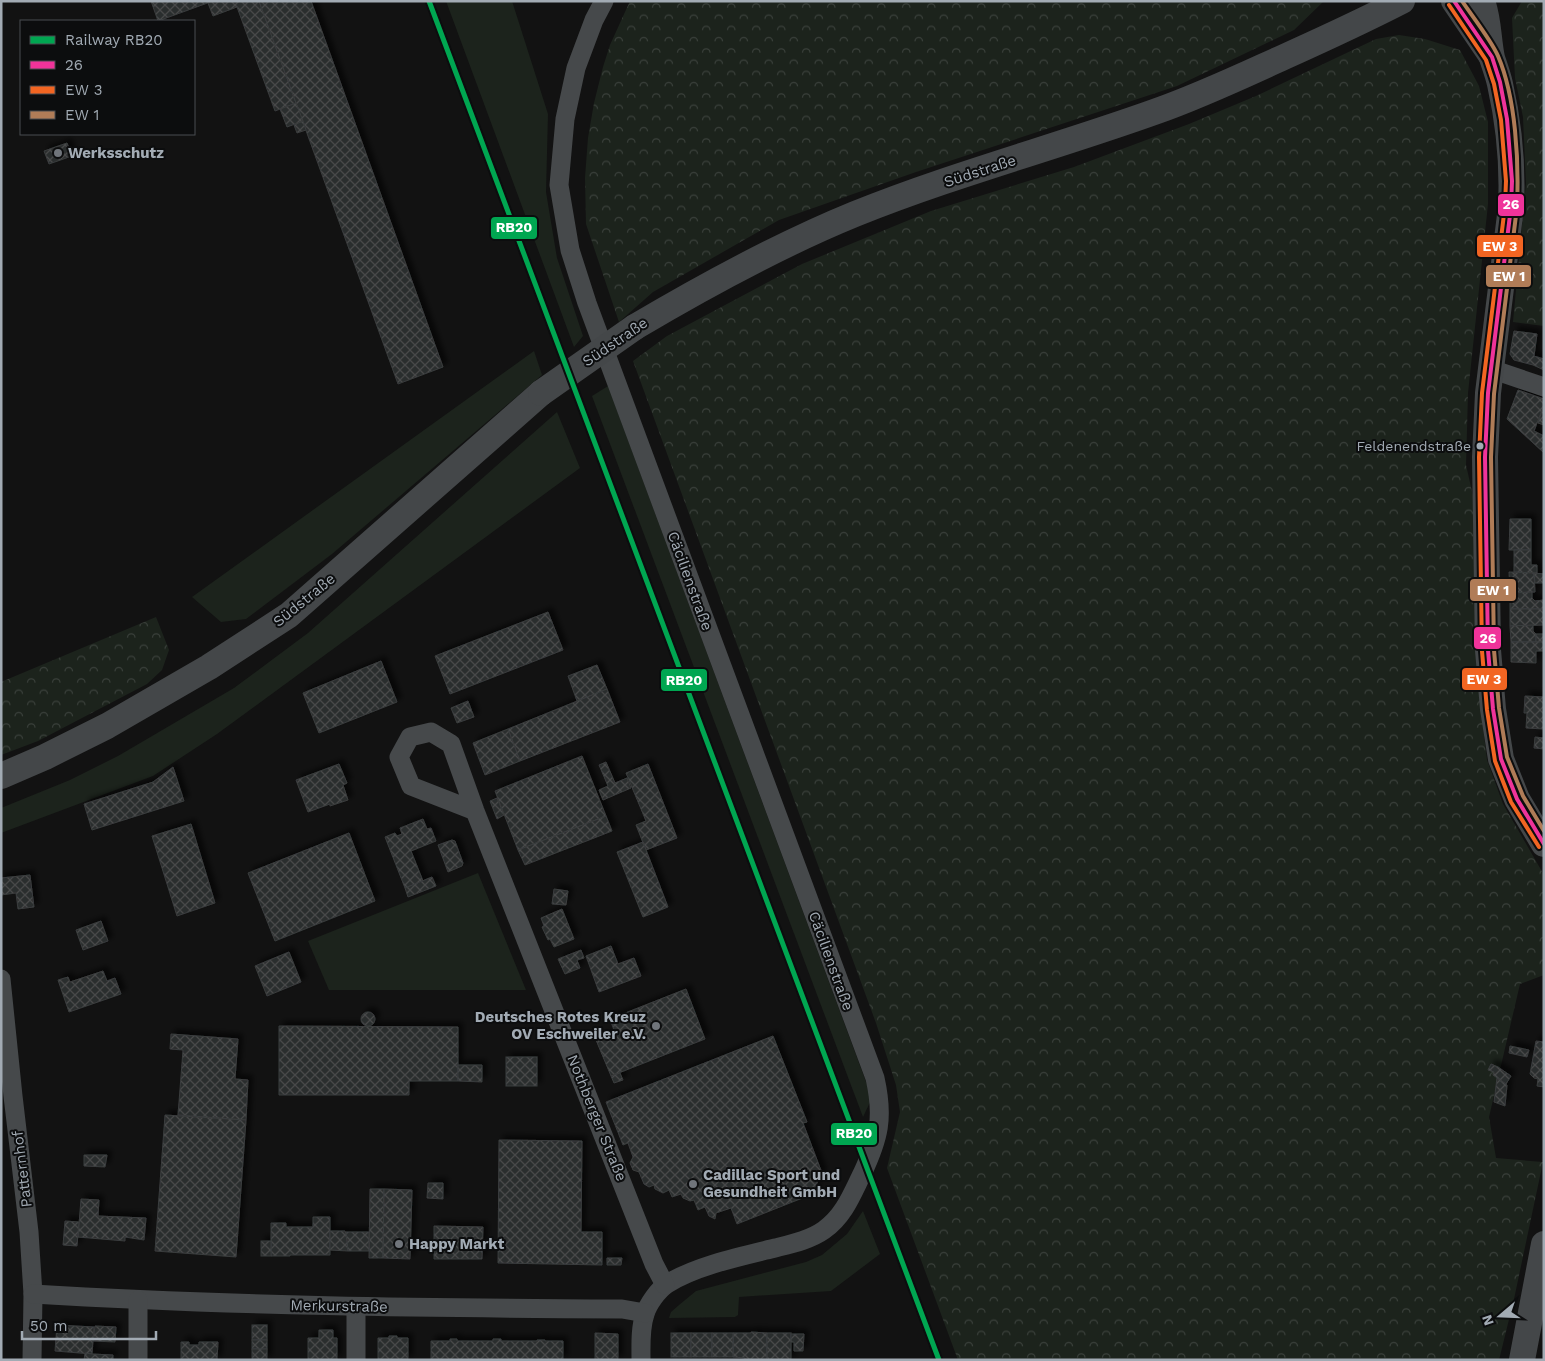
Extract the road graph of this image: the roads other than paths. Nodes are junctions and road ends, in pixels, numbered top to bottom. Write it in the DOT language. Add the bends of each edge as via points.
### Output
graph roads {
  1 [pos="604,1"];
  2 [pos="1364,1"];
  3 [pos="1402,1"];
  4 [pos="1454,1"];
  5 [pos="1482,1"];
  6 [pos="1308,46"];
  7 [pos="1492,57"];
  8 [pos="1492,369"];
  9 [pos="1544,387"];
  10 [pos="1,776"];
  11 [pos="475,811"];
  12 [pos="1544,844"];
  13 [pos="1,979"];
  14 [pos="1544,1244"];
  15 [pos="665,1284"];
  16 [pos="33,1294"];
  17 [pos="138,1300"];
  18 [pos="356,1306"];
  19 [pos="645,1313"];
  20 [pos="32,1360"];
  21 [pos="138,1360"];
  22 [pos="356,1360"];
  23 [pos="641,1360"];
  24 [pos="1522,1360"];
  1 -- 15 [label="street, Cäcilienstraße" via="576,68 565,119 560,186 570,250 875,1078 880,1100 880,1126 870,1155 845,1209 825,1230 801,1241 693,1271"];
  2 -- 6 [label="main road, Südstraße"];
  3 -- 6 [label="main road, Südstraße"];
  4 -- 7 [label="main road"];
  5 -- 7 [label="main road" via="1487,14"];
  6 -- 10 [label="main road, Südstraße, bridge" via="1159,110 855,214 791,242 694,292 635,327 541,393 289,615 209,667 107,726"];
  7 -- 8 [label="main road" via="1507,119 1512,181"];
  8 -- 9 [label="street"];
  8 -- 12 [label="main road" via="1485,457 1488,650 1493,709 1501,759 1517,799"];
  11 -- 11 [label="street, Nothberger Straße" via="451,744 431,732 410,737 399,757 411,786"];
  11 -- 15 [label="street, Nothberger Straße" via="654,1264"];
  13 -- 16 [label="street, Patternhof"];
  14 -- 24 [label="main road"];
  15 -- 19 [label="street"];
  16 -- 17 [label="street, Merkurstraße"];
  16 -- 20 [label="street, Patternhof"];
  17 -- 18 [label="street, Merkurstraße"];
  17 -- 21 [label="street"];
  18 -- 19 [label="street, Merkurstraße" via="622,1309"];
  18 -- 22 [label="street"];
  19 -- 23 [label="street"];
}
